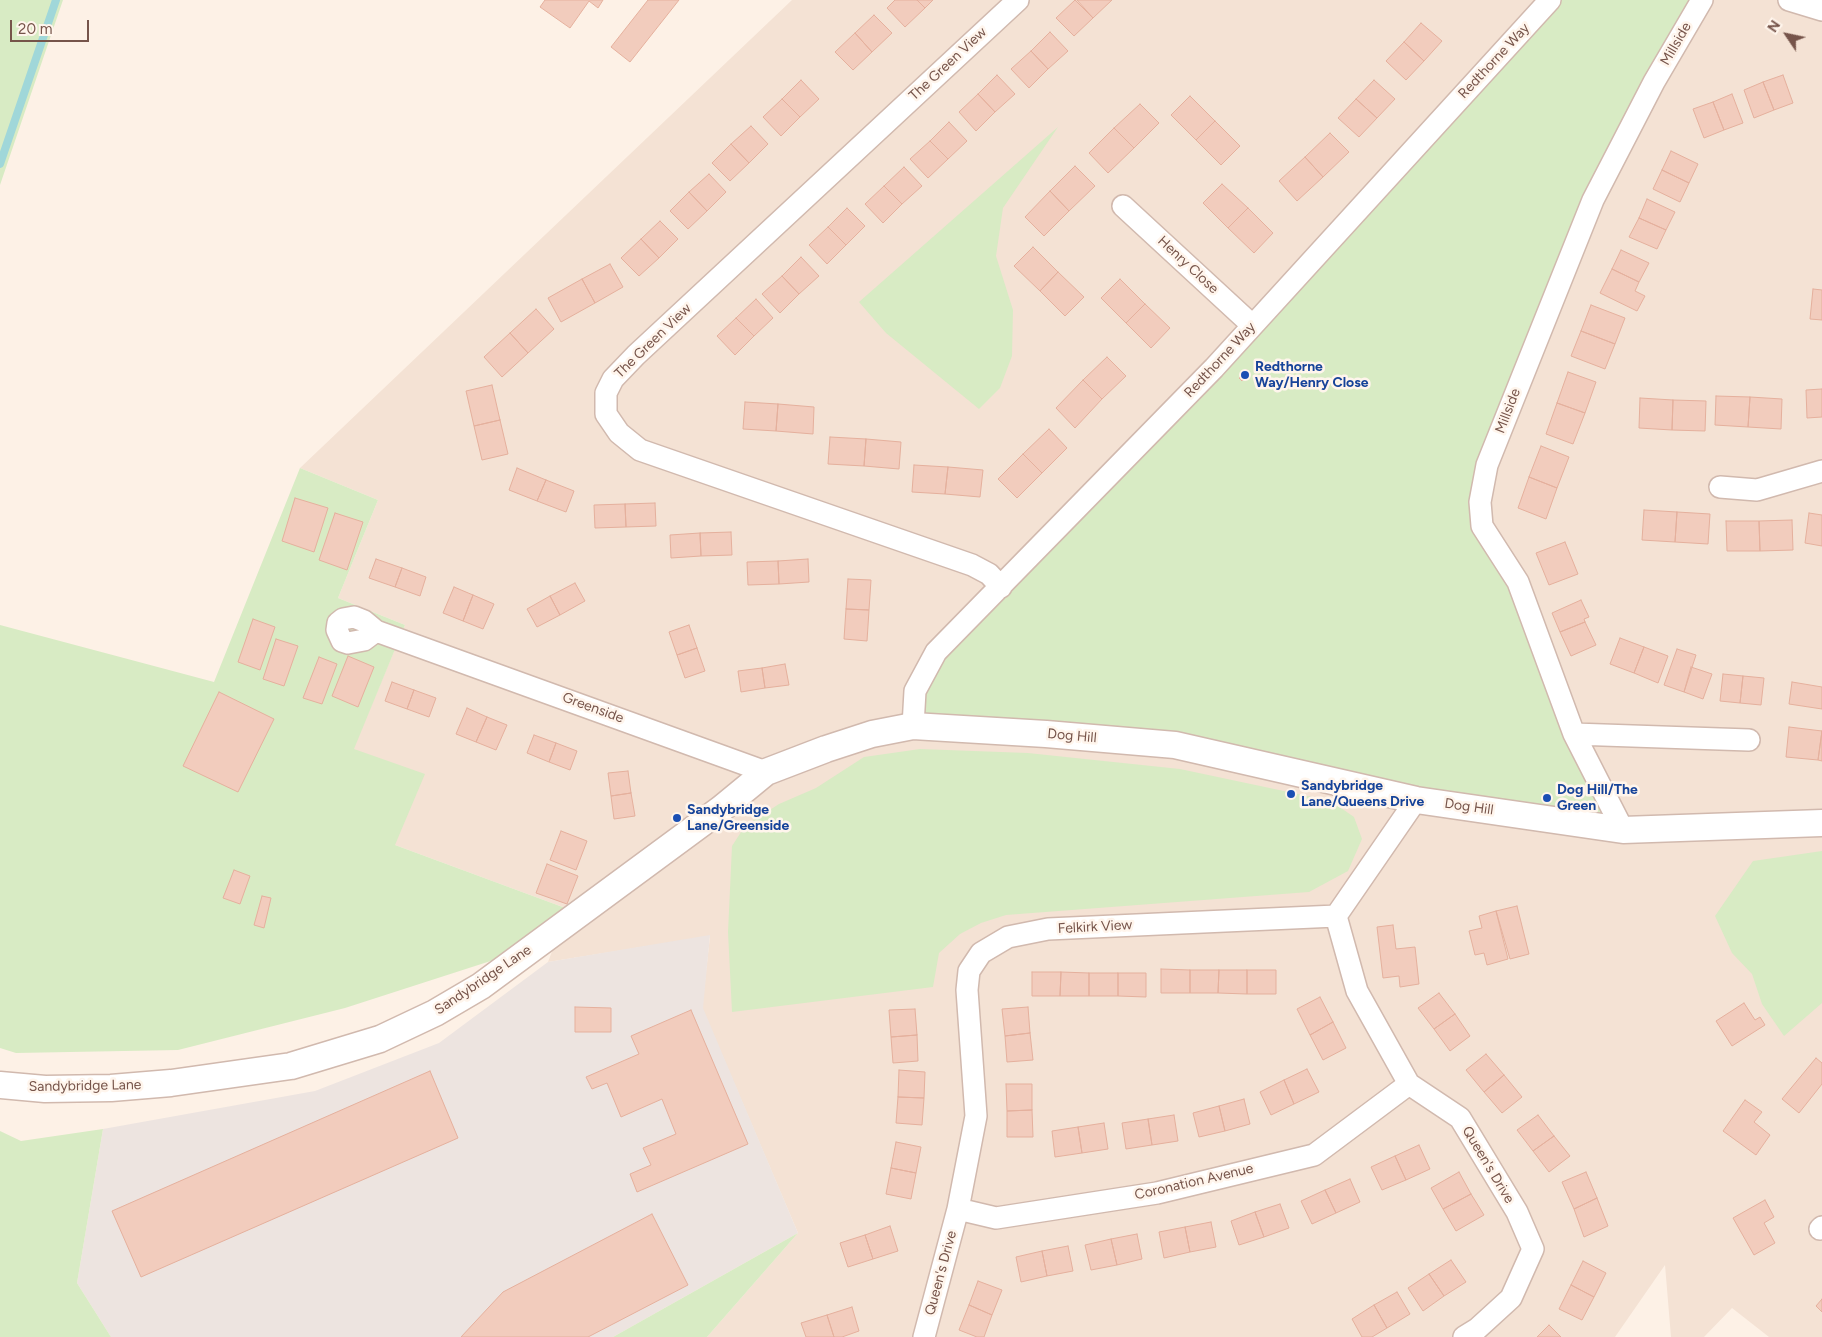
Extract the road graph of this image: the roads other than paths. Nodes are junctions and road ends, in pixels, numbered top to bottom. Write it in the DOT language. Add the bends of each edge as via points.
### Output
graph roads {
  1 [pos="1018,0"];
  2 [pos="1550,0"];
  3 [pos="1702,0"];
  4 [pos="1789,0"];
  5 [pos="1822,10"];
  6 [pos="1123,206"];
  7 [pos="1252,325"];
  8 [pos="1822,471"];
  9 [pos="1720,487"];
  10 [pos="1002,587"];
  11 [pos="376,631"];
  12 [pos="912,726"];
  13 [pos="1574,734"];
  14 [pos="1749,740"];
  15 [pos="766,772"];
  16 [pos="1416,800"];
  17 [pos="1822,823"];
  18 [pos="1623,830"];
  19 [pos="1336,916"];
  20 [pos="1409,1084"];
  21 [pos="0,1085"];
  22 [pos="958,1209"];
  23 [pos="924,1337"];
  24 [pos="1464,1337"];
  1 -- 10 [label="street, The Green View" via="636,355 613,379 606,393 606,414 619,433 640,450 972,565 989,574"];
  2 -- 7 [label="street, Redthorne Way"];
  3 -- 13 [label="street, Millside" via="1654,82 1592,200 1487,465 1480,502 1482,526 1518,582"];
  4 -- 5 [label="street"];
  6 -- 7 [label="street, Henry Close"];
  7 -- 10 [label="street, Redthorne Way"];
  8 -- 9 [label="street" via="1757,490"];
  10 -- 12 [label="street, Redthorne Way" via="961,624 925,668 915,691"];
  11 -- 15 [label="street, Greenside"];
  12 -- 15 [label="street, Sandybridge Lane" via="872,734"];
  12 -- 16 [label="street, Dog Hill" via="1175,745"];
  13 -- 14 [label="street"];
  13 -- 18 [label="street, Millside"];
  15 -- 21 [label="street, Sandybridge Lane" via="480,986 435,1013 380,1039 291,1066 171,1083 44,1089"];
  16 -- 18 [label="street, Dog Hill"];
  16 -- 19 [label="street"];
  17 -- 18 [label="street, Dog Hill"];
  19 -- 20 [label="street, Queen's Drive" via="1357,991"];
  19 -- 22 [label="street, Felkirk View" via="1048,929 1008,937 981,953 969,971 967,990 976,1116"];
  20 -- 22 [label="street, Coronation Avenue" via="1314,1155 1157,1192 996,1218"];
  20 -- 24 [label="street, Queen's Drive" via="1460,1118 1517,1212 1533,1249 1511,1298"];
  22 -- 23 [label="street, Queen's Drive"];
}
